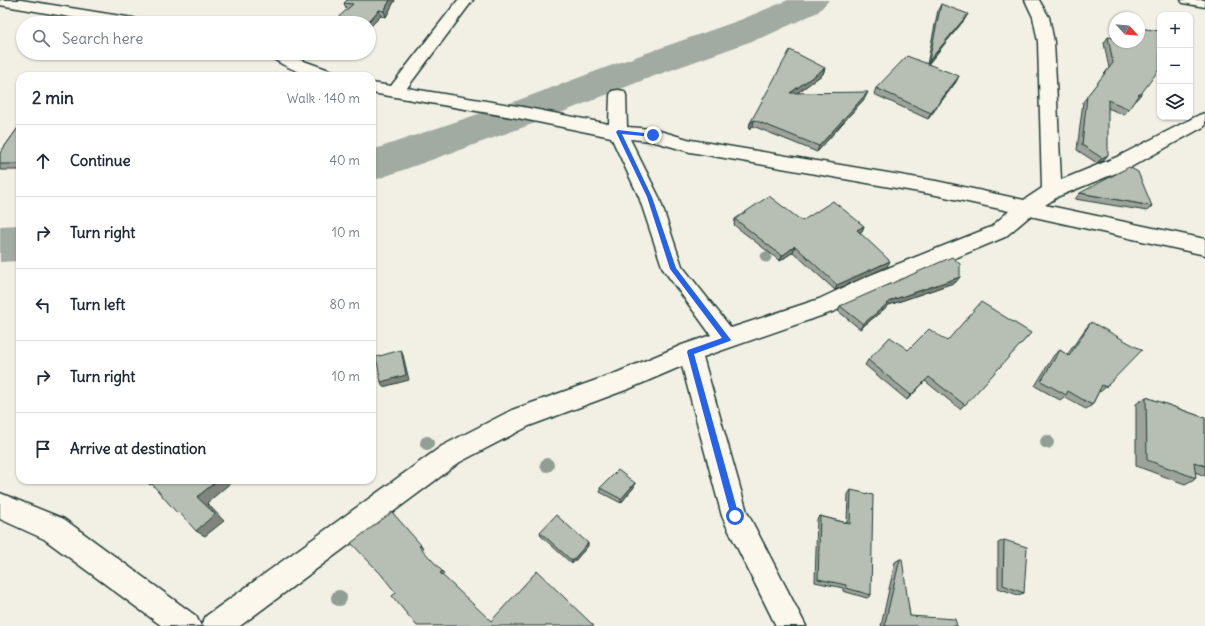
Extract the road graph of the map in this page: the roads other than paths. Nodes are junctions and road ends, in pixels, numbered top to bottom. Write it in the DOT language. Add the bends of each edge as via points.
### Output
graph roads {
  1 [pos="0,0"];
  2 [pos="466,0"];
  3 [pos="1032,0"];
  4 [pos="1188,0"];
  5 [pos="1205,3"];
  6 [pos="93,16"];
  7 [pos="287,60"];
  8 [pos="318,72"];
  9 [pos="376,89"];
  10 [pos="395,92"];
  11 [pos="618,95"];
  12 [pos="1205,119"];
  13 [pos="618,132"];
  14 [pos="1052,191"];
  15 [pos="1026,208"];
  16 [pos="1205,247"];
  17 [pos="727,340"];
  18 [pos="690,352"];
  19 [pos="0,506"];
  20 [pos="186,626"];
  21 [pos="216,626"];
  22 [pos="792,626"];
  1 -- 6 [label="street"];
  2 -- 10 [label="street"];
  3 -- 14 [label="street" via="1041,18 1046,42"];
  4 -- 5 [label="street"];
  7 -- 8 [label="street"];
  9 -- 10 [label="street"];
  10 -- 13 [label="street"];
  11 -- 13 [label="street"];
  12 -- 14 [label="street" via="1124,162"];
  13 -- 15 [label="street" via="653,135 690,146 936,188"];
  13 -- 17 [label="street" via="650,197 673,269"];
  14 -- 15 [label="street"];
  15 -- 16 [label="street"];
  15 -- 17 [label="street" via="998,232 827,305"];
  17 -- 18 [label="street"];
  18 -- 21 [label="street" via="623,381 521,418 451,454"];
  18 -- 22 [label="street" via="735,516"];
  19 -- 20 [label="street" via="54,529"];
}
